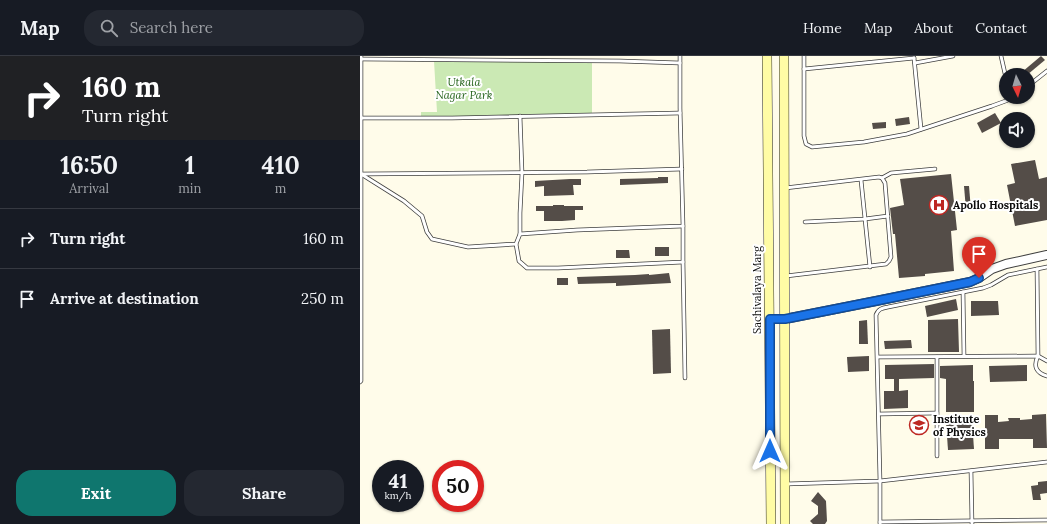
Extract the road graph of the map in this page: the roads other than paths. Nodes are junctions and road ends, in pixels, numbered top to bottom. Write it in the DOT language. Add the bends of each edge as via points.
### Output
graph roads {
  1 [pos="680,56"];
  2 [pos="767,56"];
  3 [pos="784,56"];
  4 [pos="804,56"];
  5 [pos="953,56"];
  6 [pos="1001,56"];
  7 [pos="914,57"];
  8 [pos="361,58"];
  9 [pos="680,63"];
  10 [pos="915,63"];
  11 [pos="1004,68"];
  12 [pos="804,69"];
  13 [pos="1047,70"];
  14 [pos="1035,80"];
  15 [pos="999,102"];
  16 [pos="680,113"];
  17 [pos="520,116"];
  18 [pos="361,118"];
  19 [pos="922,129"];
  20 [pos="682,169"];
  21 [pos="935,169"];
  22 [pos="522,173"];
  23 [pos="361,174"];
  24 [pos="882,178"];
  25 [pos="861,180"];
  26 [pos="784,188"];
  27 [pos="888,216"];
  28 [pos="865,219"];
  29 [pos="805,222"];
  30 [pos="683,226"];
  31 [pos="520,234"];
  32 [pos="516,244"];
  33 [pos="1047,255"];
  34 [pos="683,262"];
  35 [pos="870,266"];
  36 [pos="1047,267"];
  37 [pos="1038,269"];
  38 [pos="784,277"];
  39 [pos="963,292"];
  40 [pos="770,319"];
  41 [pos="785,319"];
  42 [pos="937,356"];
  43 [pos="964,356"];
  44 [pos="1038,356"];
  45 [pos="878,357"];
  46 [pos="1047,361"];
  47 [pos="1047,376"];
  48 [pos="685,378"];
  49 [pos="360,382"];
  50 [pos="937,413"];
  51 [pos="879,414"];
  52 [pos="937,456"];
  53 [pos="1047,462"];
  54 [pos="971,471"];
  55 [pos="880,481"];
  56 [pos="785,484"];
  57 [pos="1047,520"];
  58 [pos="972,522"];
  59 [pos="880,523"];
  60 [pos="771,524"];
  61 [pos="785,524"];
  1 -- 9 [label="lane"];
  2 -- 40 [label="main road, Sachivalaya Marg"];
  3 -- 26 [label="main road"];
  4 -- 12 [label="lane"];
  5 -- 10 [label="lane"];
  6 -- 11 [label="lane"];
  7 -- 10 [label="lane"];
  7 -- 12 [label="lane"];
  8 -- 9 [label="lane"];
  8 -- 18 [label="lane"];
  9 -- 16 [label="lane"];
  10 -- 19 [label="lane"];
  12 -- 19 [label="lane" via="804,136 808,146 864,142"];
  13 -- 14 [label="lane"];
  15 -- 19 [label="lane"];
  16 -- 17 [label="lane"];
  16 -- 20 [label="lane"];
  17 -- 18 [label="lane"];
  17 -- 22 [label="lane"];
  18 -- 23 [label="lane"];
  20 -- 22 [label="lane"];
  20 -- 30 [label="lane"];
  21 -- 24 [label="lane" via="891,174"];
  22 -- 23 [label="lane"];
  22 -- 31 [label="lane"];
  23 -- 32 [label="lane" via="404,201 422,216 432,239 468,247"];
  23 -- 49 [label="lane"];
  24 -- 25 [label="lane"];
  24 -- 27 [label="lane" via="885,183"];
  25 -- 26 [label="lane"];
  25 -- 28 [label="lane"];
  26 -- 38 [label="main road"];
  27 -- 28 [label="lane"];
  27 -- 35 [label="lane" via="890,261"];
  28 -- 29 [label="lane"];
  28 -- 35 [label="lane"];
  30 -- 31 [label="lane"];
  30 -- 34 [label="lane"];
  31 -- 32 [label="lane"];
  32 -- 34 [label="lane" via="519,261 527,268"];
  33 -- 41 [label="street" via="1006,264 970,282"];
  34 -- 48 [label="lane"];
  35 -- 38 [label="lane"];
  36 -- 37 [label="lane"];
  37 -- 39 [label="lane" via="1008,275 983,288"];
  37 -- 44 [label="lane"];
  38 -- 41 [label="main road"];
  39 -- 43 [label="lane"];
  39 -- 45 [label="lane" via="878,311"];
  40 -- 41 [label="street"];
  40 -- 60 [label="main road, Sachivalaya Marg"];
  41 -- 56 [label="main road"];
  42 -- 43 [label="lane"];
  42 -- 45 [label="lane"];
  42 -- 50 [label="lane"];
  43 -- 44 [label="lane"];
  44 -- 46 [label="lane"];
  44 -- 47 [label="lane" via="1036,368"];
  45 -- 51 [label="lane"];
  50 -- 51 [label="lane"];
  50 -- 52 [label="lane"];
  51 -- 55 [label="lane"];
  53 -- 54 [label="lane"];
  54 -- 55 [label="lane"];
  54 -- 58 [label="lane"];
  55 -- 56 [label="lane"];
  55 -- 59 [label="lane"];
  56 -- 61 [label="main road"];
  57 -- 58 [label="lane"];
  58 -- 59 [label="lane"];
}
